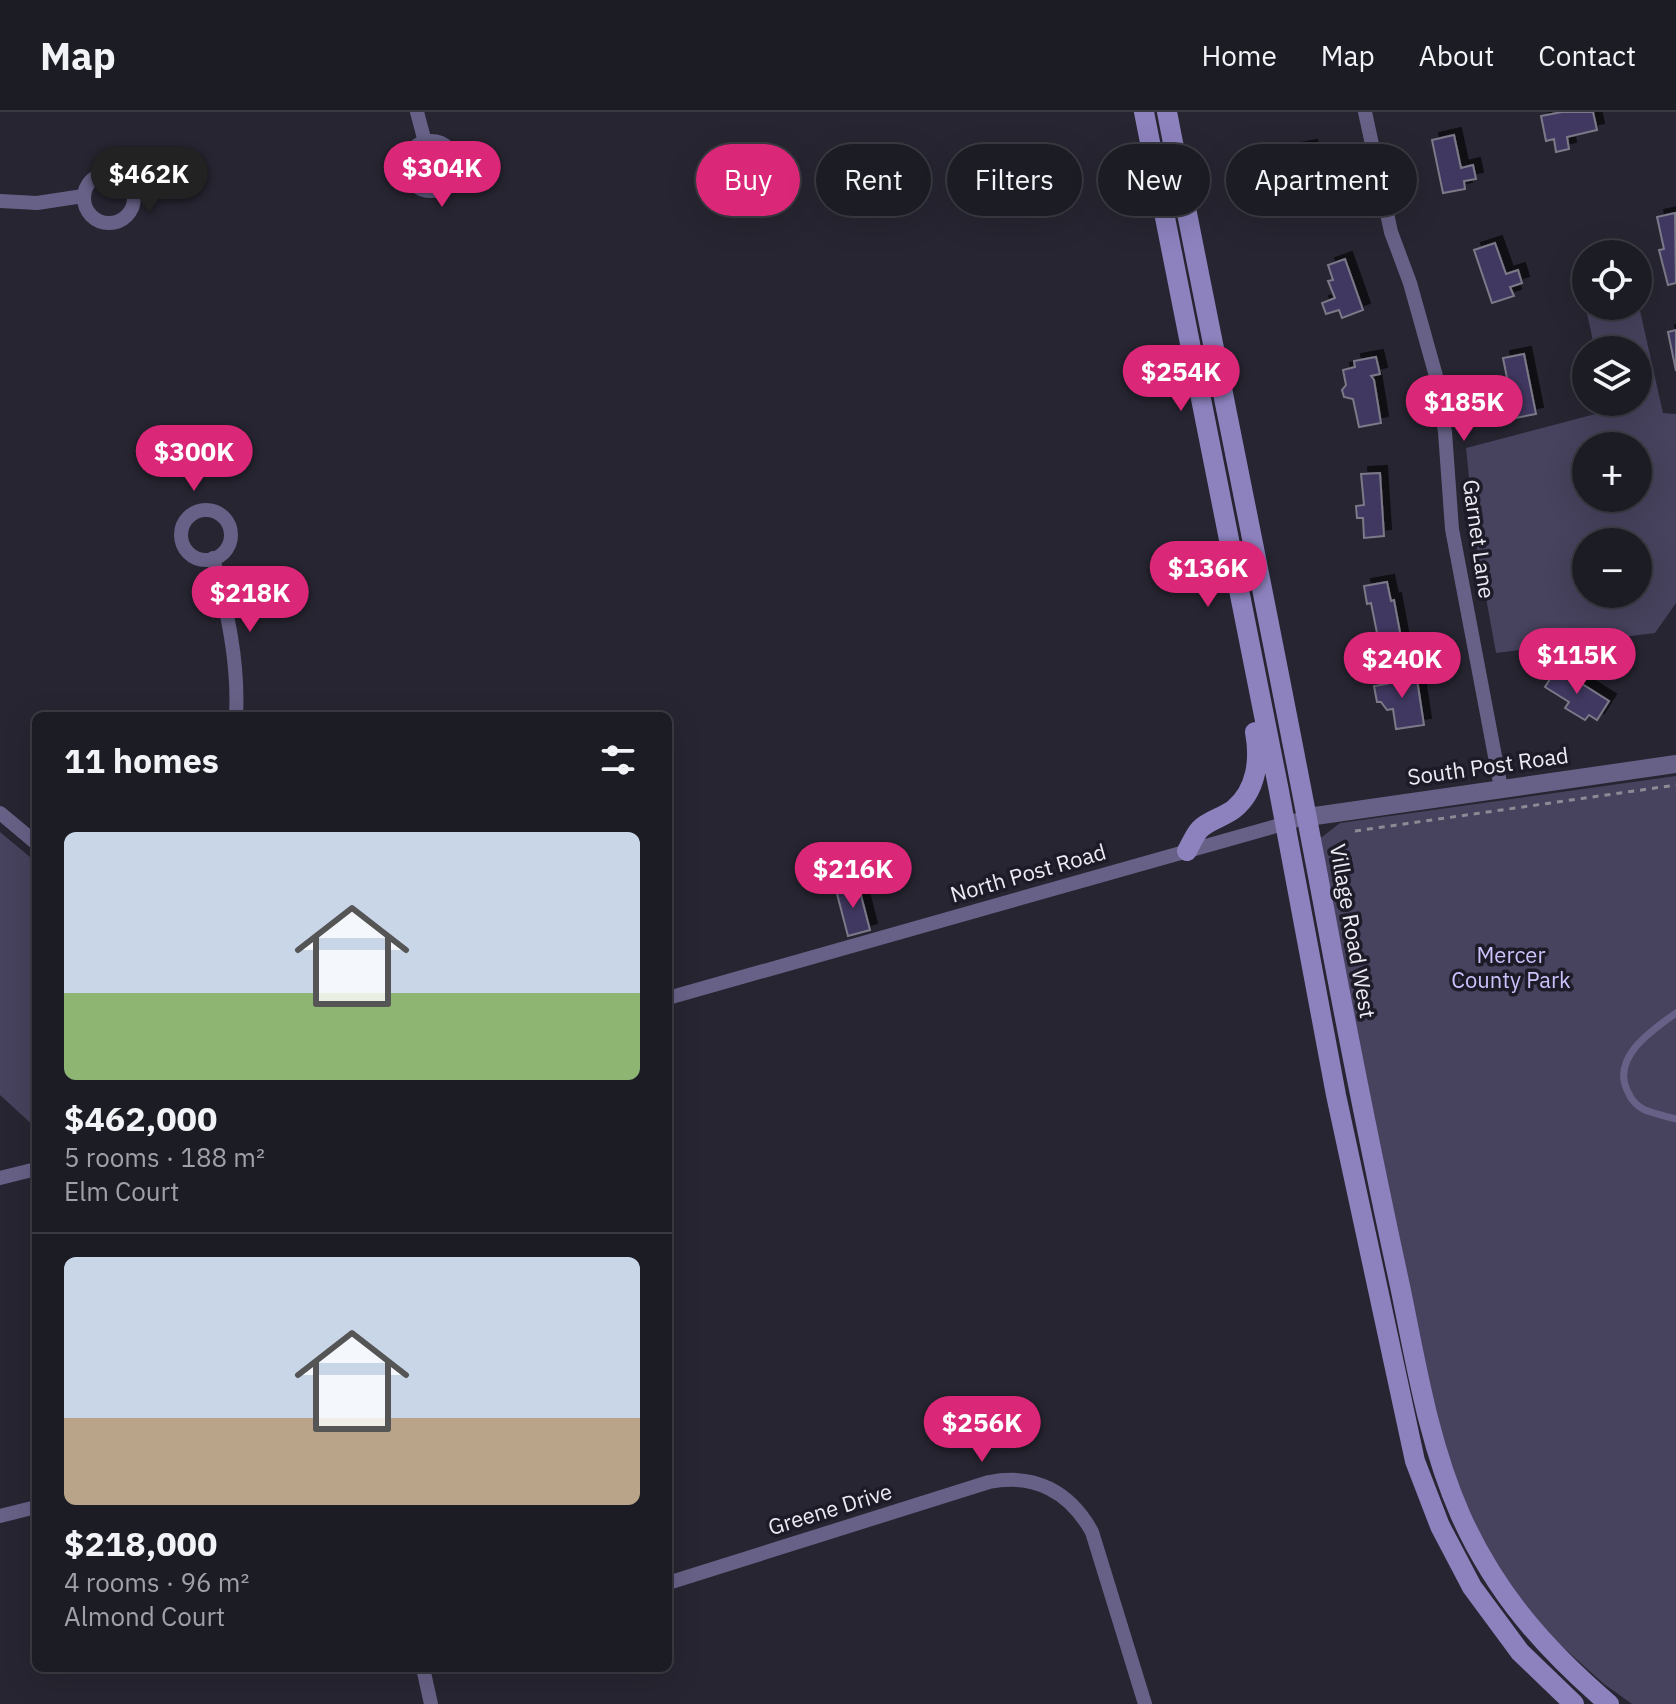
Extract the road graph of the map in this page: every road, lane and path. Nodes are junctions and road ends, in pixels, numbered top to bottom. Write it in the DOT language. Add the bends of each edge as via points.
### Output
graph roads {
  1 [pos="417,112"];
  2 [pos="1144,112"];
  3 [pos="1167,112"];
  4 [pos="1365,112"];
  5 [pos="425,142"];
  6 [pos="83,196"];
  7 [pos="0,201"];
  8 [pos="1191,351"];
  9 [pos="213,558"];
  10 [pos="236,712"];
  11 [pos="1676,764"];
  12 [pos="1676,785"];
  13 [pos="1501,788"];
  14 [pos="0,813"];
  15 [pos="1308,817"];
  16 [pos="1285,823"];
  17 [pos="1355,831"];
  18 [pos="32,840"];
  19 [pos="1187,851"];
  20 [pos="672,997"];
  21 [pos="1676,1013"];
  22 [pos="1676,1119"];
  23 [pos="32,1170"];
  24 [pos="0,1178"];
  25 [pos="32,1508"];
  26 [pos="0,1516"];
  27 [pos="672,1582"];
  28 [pos="424,1672"];
  29 [pos="431,1704"];
  30 [pos="1144,1704"];
  31 [pos="1574,1704"];
  32 [pos="1609,1704"];
  1 -- 5 [label="street"];
  2 -- 8 [label="main road"];
  3 -- 15 [label="main road, Village Road West"];
  4 -- 13 [label="street, Garnet Lane" via="1387,217 1436,376 1452,529"];
  6 -- 7 [label="street" via="37,203"];
  8 -- 16 [label="main road"];
  8 -- 19 [label="main road" via="1190,409 1258,748 1247,794 1200,829"];
  9 -- 10 [label="street" via="228,615"];
  11 -- 13 [label="street, South Post Road"];
  12 -- 17 [label="path"];
  13 -- 15 [label="street, South Post Road"];
  14 -- 18 [label="street"];
  15 -- 16 [label="street, North Post Road"];
  15 -- 32 [label="main road, Village Road West" via="1358,1091 1437,1454 1461,1516 1513,1606 1537,1637"];
  16 -- 19 [label="street, North Post Road"];
  16 -- 31 [label="main road" via="1336,1095 1415,1461 1440,1526 1472,1587 1520,1652"];
  19 -- 20 [label="street, North Post Road"];
  21 -- 22 [label="lane" via="1638,1043 1624,1070 1624,1084 1642,1109"];
  23 -- 24 [label="street"];
  25 -- 26 [label="street"];
  27 -- 30 [label="street, Greene Drive" via="989,1482 1026,1480 1059,1493 1087,1524"];
  28 -- 29 [label="street"];
}
